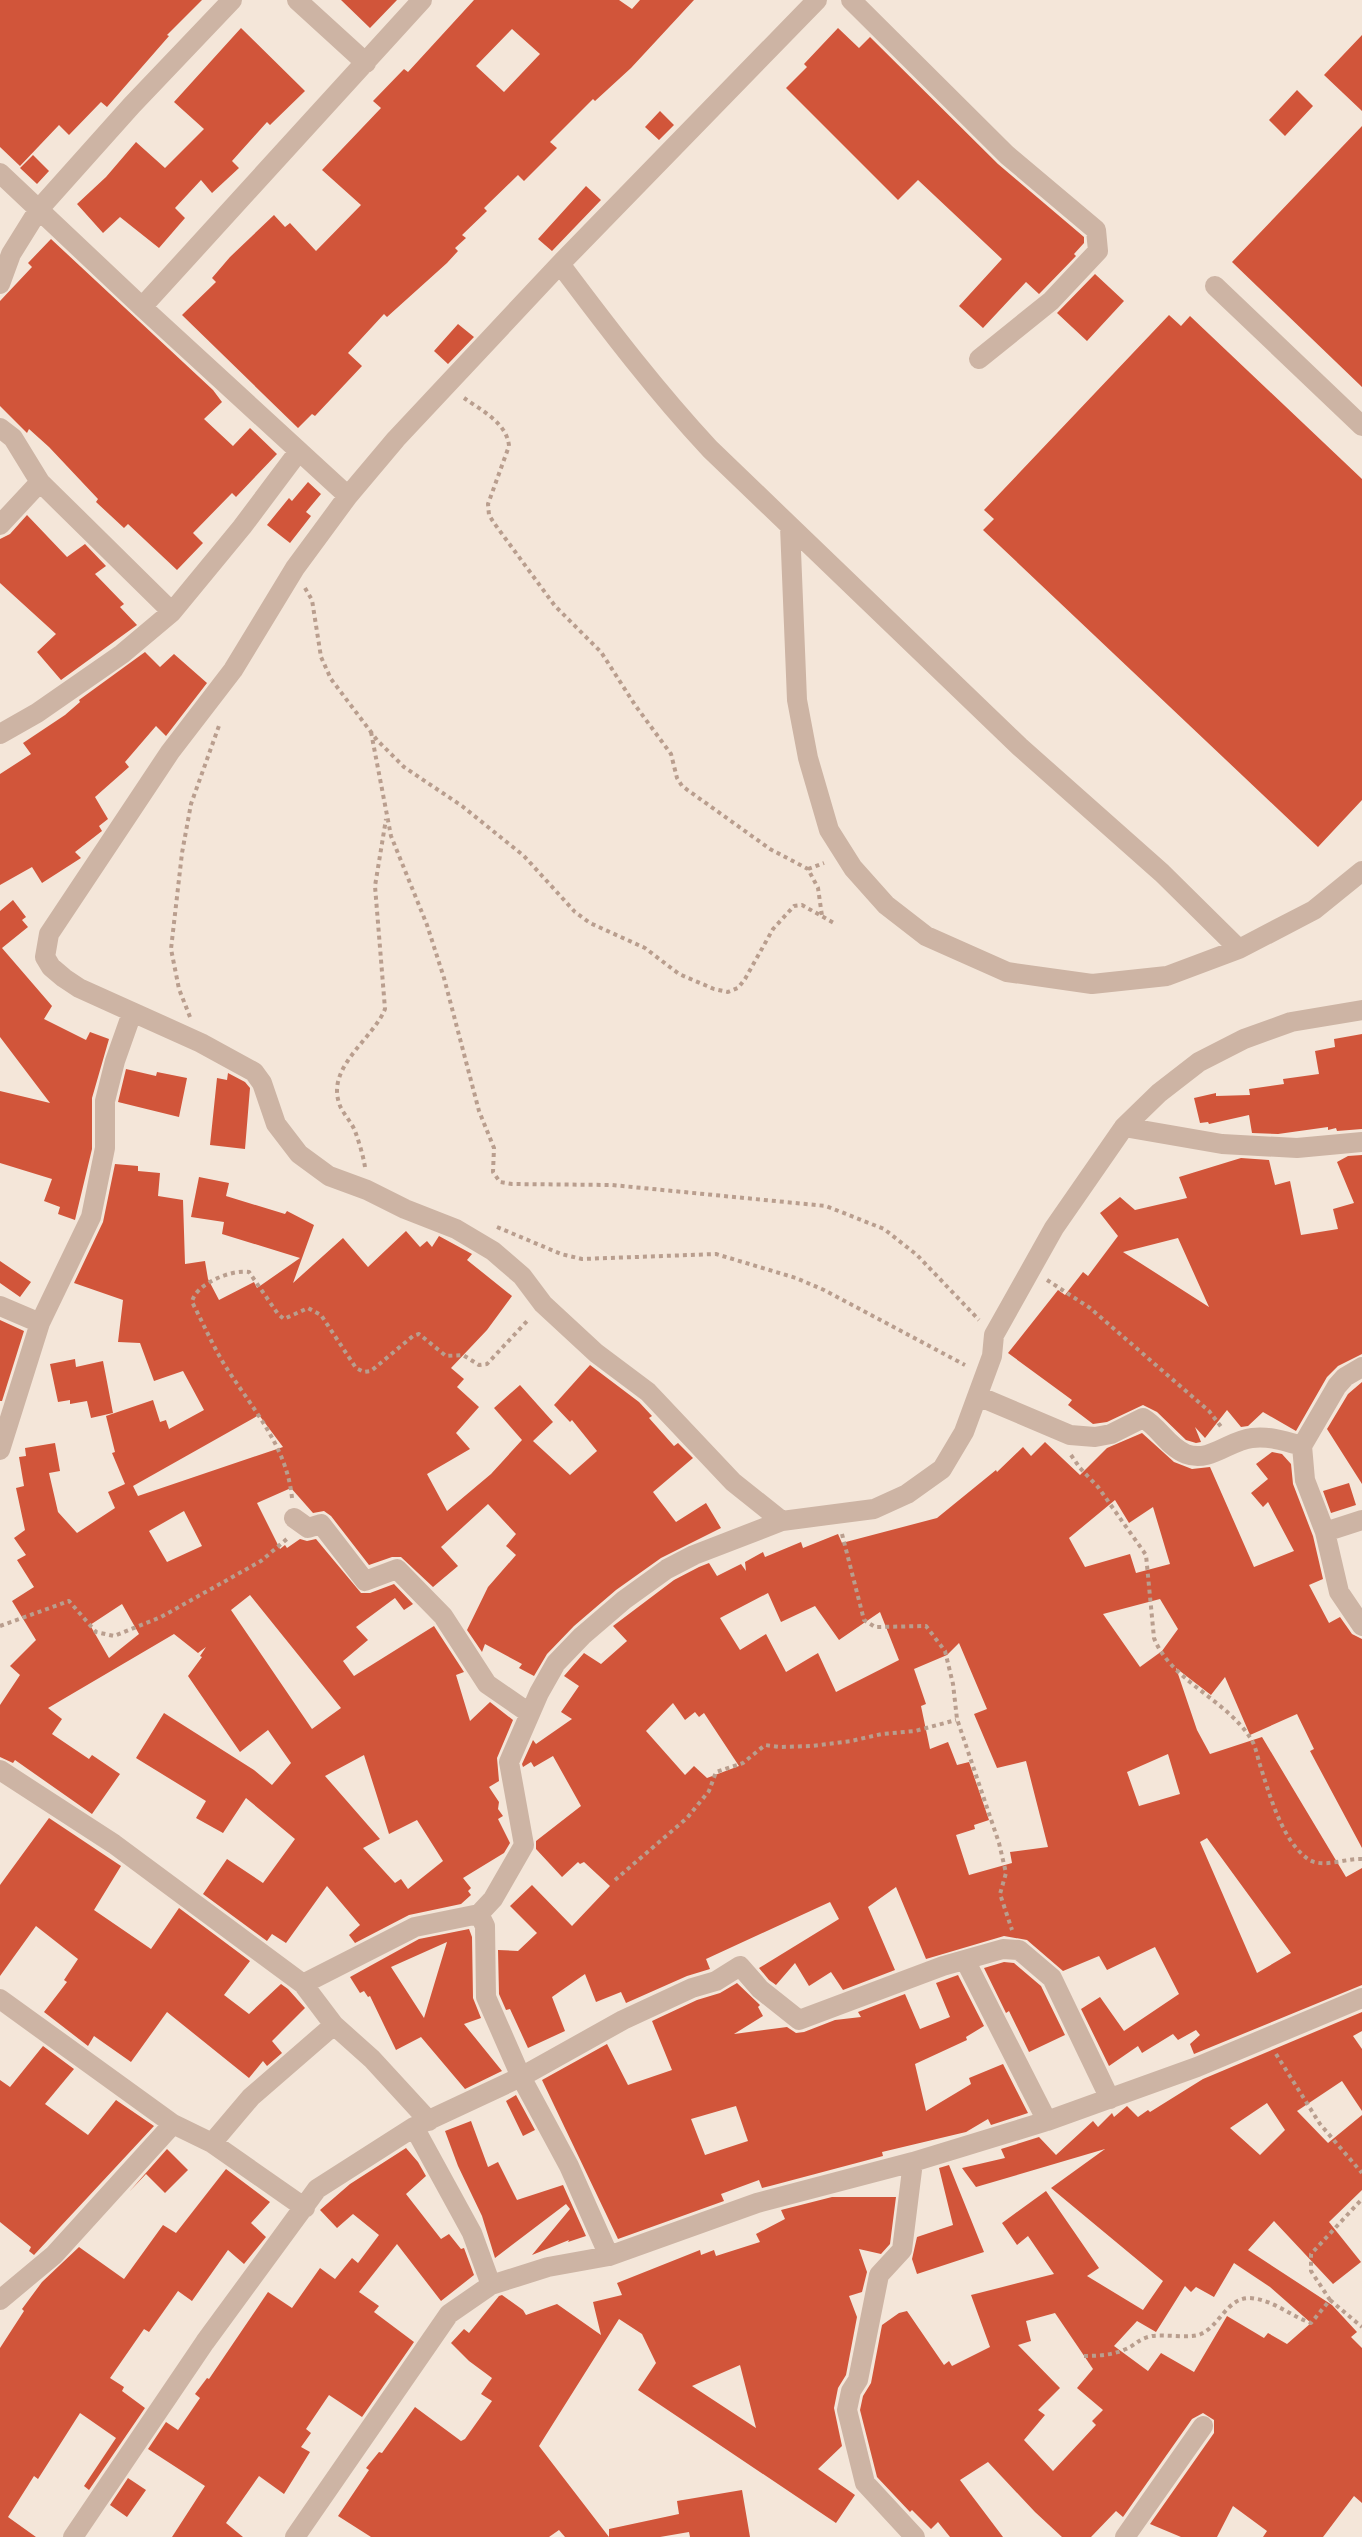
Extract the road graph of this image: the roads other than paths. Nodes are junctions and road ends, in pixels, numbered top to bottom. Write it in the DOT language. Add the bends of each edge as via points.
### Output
graph roads {
  1 [pos="232,0"];
  2 [pos="297,0"];
  3 [pos="422,0"];
  4 [pos="817,0"];
  5 [pos="851,0"];
  6 [pos="366,63"];
  7 [pos="0,173"];
  8 [pos="39,209"];
  9 [pos="560,264"];
  10 [pos="0,284"];
  11 [pos="1215,286"];
  12 [pos="142,307"];
  13 [pos="979,359"];
  14 [pos="1362,426"];
  15 [pos="0,428"];
  16 [pos="299,451"];
  17 [pos="40,482"];
  18 [pos="348,496"];
  19 [pos="0,525"];
  20 [pos="790,526"];
  21 [pos="172,612"];
  22 [pos="0,734"];
  23 [pos="1362,871"];
  24 [pos="1239,949"];
  25 [pos="1362,1010"];
  26 [pos="132,1013"];
  27 [pos="1124,1127"];
  28 [pos="1362,1142"];
  29 [pos="0,1306"];
  30 [pos="40,1323"];
  31 [pos="1362,1367"];
  32 [pos="978,1396"];
  33 [pos="1302,1446"];
  34 [pos="0,1450"];
  35 [pos="294,1518"];
  36 [pos="1362,1520"];
  37 [pos="782,1521"];
  38 [pos="1325,1532"];
  39 [pos="1362,1626"];
  40 [pos="529,1713"];
  41 [pos="0,1770"];
  42 [pos="479,1914"];
  43 [pos="965,1960"];
  44 [pos="303,1984"];
  45 [pos="1362,1998"];
  46 [pos="0,1999"];
  47 [pos="334,2025"];
  48 [pos="521,2077"];
  49 [pos="1110,2099"];
  50 [pos="1047,2121"];
  51 [pos="173,2124"];
  52 [pos="422,2124"];
  53 [pos="212,2143"];
  54 [pos="913,2162"];
  55 [pos="305,2208"];
  56 [pos="609,2256"];
  57 [pos="491,2285"];
  58 [pos="0,2300"];
  59 [pos="1203,2426"];
  60 [pos="73,2537"];
  61 [pos="295,2537"];
  62 [pos="915,2537"];
  63 [pos="1126,2537"];
  1 -- 8 [label="street"];
  2 -- 6 [label="street"];
  3 -- 6 [label="street"];
  4 -- 9 [label="street"];
  5 -- 13 [label="street" via="1007,155 1096,230 1098,251 1051,301"];
  6 -- 12 [label="street"];
  7 -- 8 [label="street"];
  8 -- 10 [label="street" via="11,254"];
  8 -- 12 [label="street"];
  9 -- 18 [label="street"];
  9 -- 20 [label="street" via="665,401"];
  11 -- 14 [label="street"];
  12 -- 16 [label="street"];
  15 -- 17 [label="street" via="13,438"];
  16 -- 18 [label="street"];
  16 -- 21 [label="street"];
  17 -- 19 [label="street"];
  17 -- 21 [label="street"];
  18 -- 26 [label="street" via="49,934 45,957 51,967 79,988"];
  20 -- 24 [label="street"];
  20 -- 24 [label="street" via="797,700 808,758 829,830 886,905 926,936 1007,972 1092,984 1167,976"];
  21 -- 22 [label="street" via="122,654"];
  23 -- 24 [label="street" via="1314,910"];
  25 -- 27 [label="street" via="1291,1022 1244,1039 1199,1062"];
  26 -- 30 [label="street" via="105,1101 105,1148 93,1209"];
  26 -- 37 [label="street" via="254,1072 276,1124 299,1154 329,1176 456,1229 493,1251 596,1353 648,1392 714,1464"];
  27 -- 28 [label="street" via="1222,1144 1297,1148"];
  27 -- 32 [label="street" via="1054,1228 994,1335"];
  29 -- 30 [label="street"];
  30 -- 34 [label="street"];
  31 -- 33 [label="street" via="1337,1386"];
  32 -- 33 [label="street" via="1070,1435 1111,1434 1143,1418 1189,1455 1250,1438 1278,1438"];
  32 -- 37 [label="street" via="942,1469 907,1494 874,1509"];
  33 -- 38 [label="street" via="1305,1480"];
  35 -- 40 [label="street" via="308,1528 321,1524 365,1581 397,1569 443,1616 487,1684"];
  36 -- 38 [label="street"];
  37 -- 40 [label="street" via="694,1555 624,1600 556,1663"];
  38 -- 39 [label="street" via="1339,1592"];
  40 -- 42 [label="street" via="509,1762 524,1845"];
  41 -- 44 [label="street" via="114,1844"];
  42 -- 44 [label="street" via="415,1927"];
  42 -- 48 [label="street" via="485,1926 486,1997"];
  43 -- 48 [label="street" via="799,2020 740,1966 623,2020"];
  43 -- 49 [label="street" via="1019,1950 1052,1978"];
  43 -- 50 [label="street"];
  44 -- 47 [label="street"];
  45 -- 49 [label="street"];
  46 -- 51 [label="street"];
  47 -- 52 [label="street" via="372,2059"];
  47 -- 53 [label="street" via="251,2097"];
  48 -- 52 [label="street"];
  48 -- 56 [label="street"];
  49 -- 50 [label="street"];
  50 -- 54 [label="street"];
  51 -- 53 [label="street"];
  51 -- 58 [label="street" via="54,2255"];
  52 -- 55 [label="street" via="317,2189"];
  52 -- 57 [label="street"];
  53 -- 55 [label="street"];
  54 -- 56 [label="street" via="757,2203"];
  54 -- 62 [label="street" via="902,2250 879,2275 847,2410 865,2483"];
  55 -- 60 [label="street" via="205,2342"];
  56 -- 57 [label="street"];
  57 -- 61 [label="street" via="449,2314"];
  59 -- 63 [label="street"];
}
